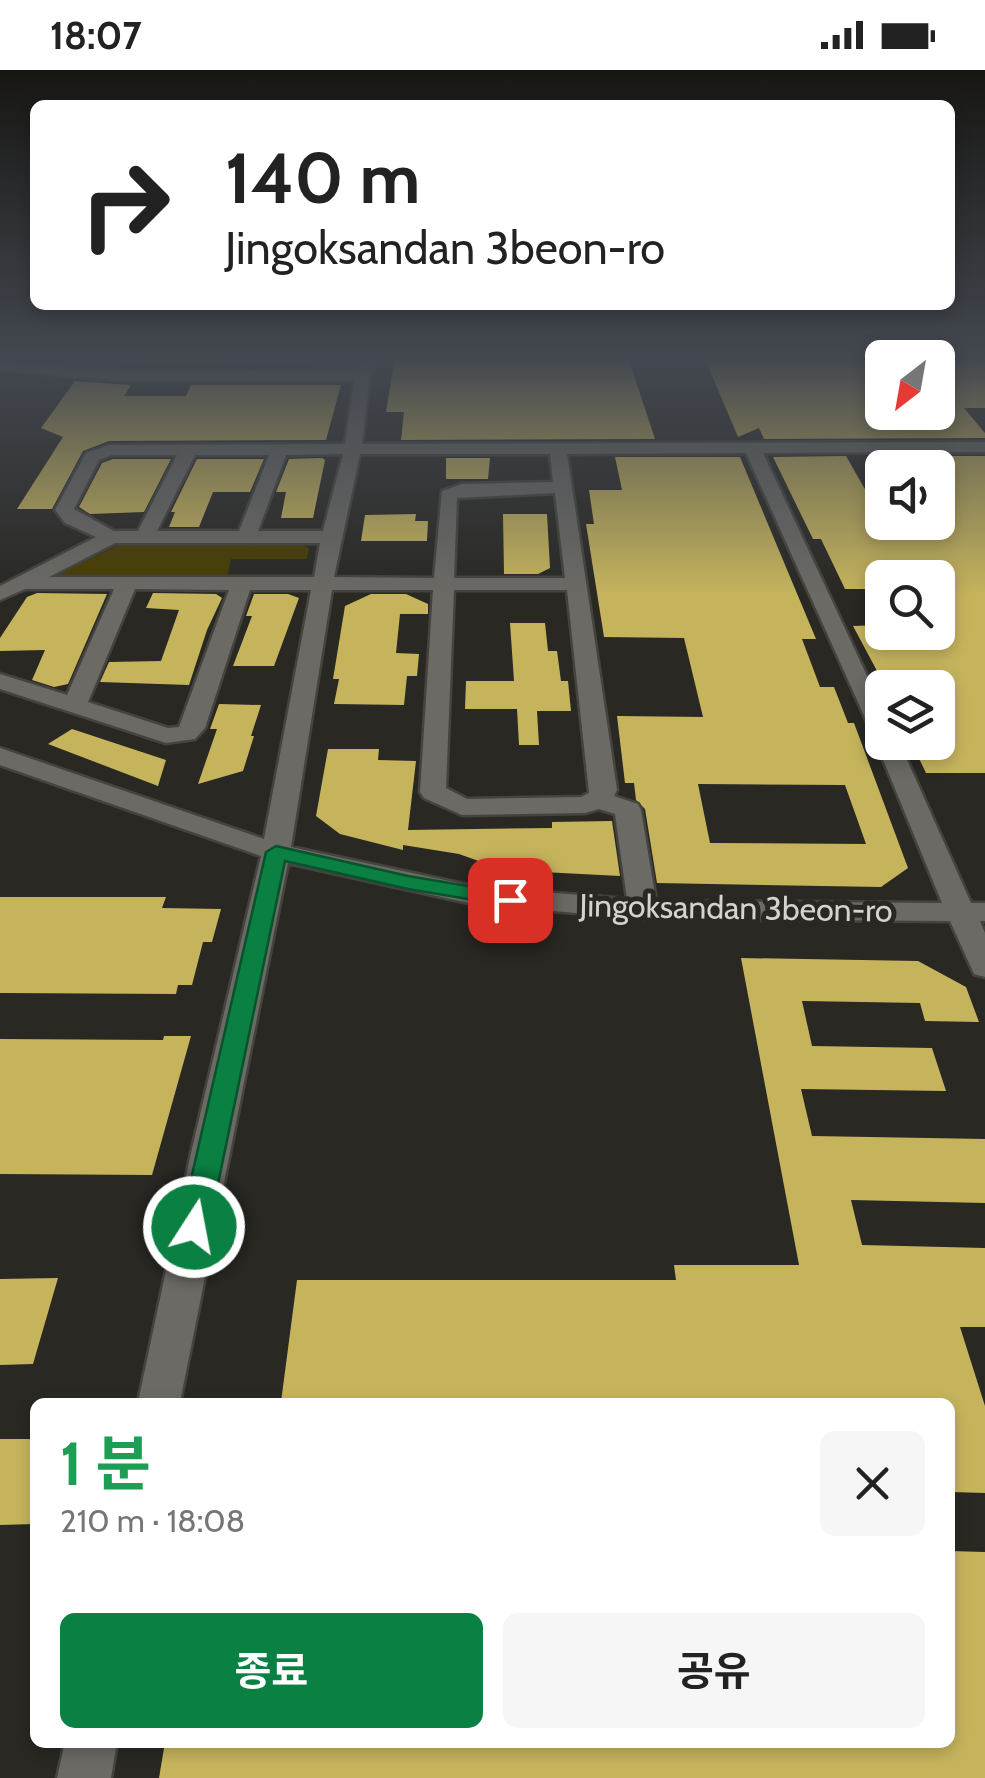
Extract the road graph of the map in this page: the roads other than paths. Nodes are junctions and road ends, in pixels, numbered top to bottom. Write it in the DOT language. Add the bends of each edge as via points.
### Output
graph roads {
  1 [pos="355,437"];
  2 [pos="985,447"];
  3 [pos="353,449"];
  4 [pos="558,449"];
  5 [pos="754,449"];
  6 [pos="279,450"];
  7 [pos="188,451"];
  8 [pos="562,488"];
  9 [pos="246,537"];
  10 [pos="331,537"];
  11 [pos="111,538"];
  12 [pos="144,538"];
  13 [pos="23,582"];
  14 [pos="127,584"];
  15 [pos="241,584"];
  16 [pos="441,584"];
  17 [pos="575,584"];
  18 [pos="324,585"];
  19 [pos="0,594"];
  20 [pos="0,681"];
  21 [pos="865,696"];
  22 [pos="74,706"];
  23 [pos="0,756"];
  24 [pos="895,760"];
  25 [pos="598,799"];
  26 [pos="276,852"];
  27 [pos="643,910"];
  28 [pos="973,912"];
  29 [pos="985,967"];
  30 [pos="160,1398"];
  31 [pos="90,1748"];
  32 [pos="84,1778"];
  1 -- 3 [label="street"];
  2 -- 5 [label="street"];
  3 -- 4 [label="street"];
  3 -- 6 [label="street"];
  3 -- 10 [label="street"];
  4 -- 5 [label="street"];
  4 -- 8 [label="street"];
  5 -- 21 [label="street"];
  6 -- 7 [label="street"];
  6 -- 9 [label="street"];
  7 -- 11 [label="street" via="110,450 92,458 64,510"];
  7 -- 12 [label="street"];
  8 -- 16 [label="street" via="451,491"];
  8 -- 17 [label="street"];
  9 -- 10 [label="street"];
  9 -- 12 [label="street"];
  10 -- 18 [label="street"];
  11 -- 12 [label="street"];
  11 -- 13 [label="street"];
  13 -- 14 [label="street"];
  13 -- 19 [label="street"];
  14 -- 15 [label="street"];
  14 -- 22 [label="street"];
  15 -- 18 [label="street"];
  15 -- 22 [label="street" via="194,728 186,734 166,736"];
  16 -- 17 [label="street"];
  16 -- 18 [label="street"];
  16 -- 25 [label="street" via="433,792 462,807 585,805"];
  17 -- 25 [label="street" via="604,790"];
  18 -- 26 [label="street"];
  20 -- 22 [label="street"];
  23 -- 26 [label="street, Jingoksandan 3beon-ro"];
  24 -- 28 [label="street"];
  25 -- 27 [label="street" via="628,810"];
  26 -- 27 [label="street, Jingoksandan 3beon-ro" via="473,895"];
  26 -- 30 [label="street"];
  27 -- 28 [label="street, Jingoksandan 3beon-ro"];
  28 -- 29 [label="street"];
  31 -- 32 [label="street"];
}
